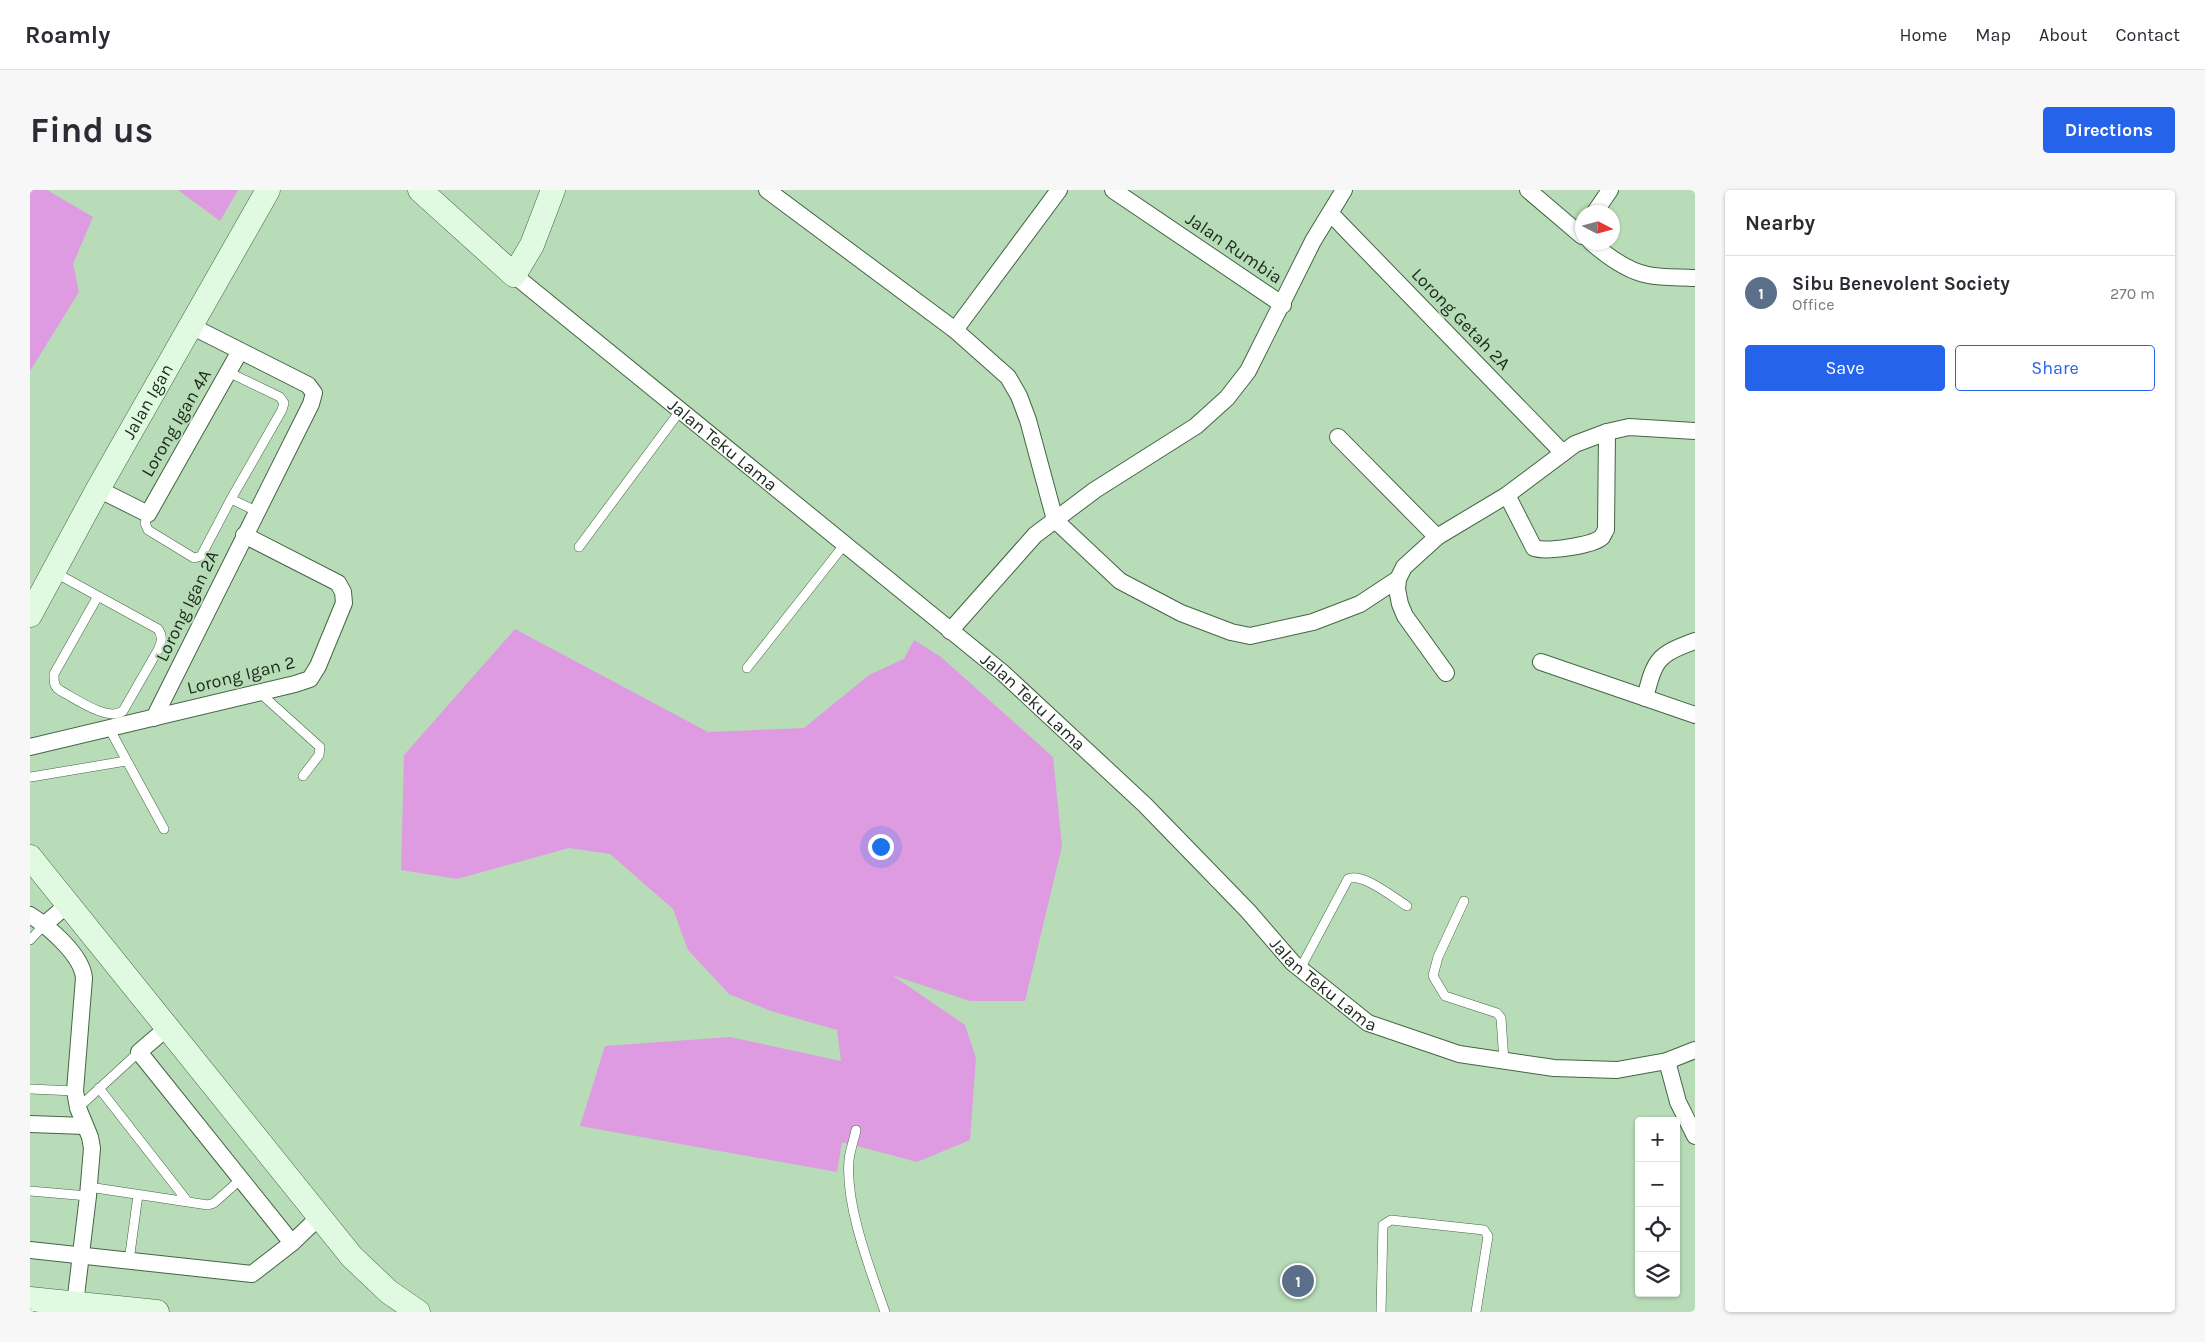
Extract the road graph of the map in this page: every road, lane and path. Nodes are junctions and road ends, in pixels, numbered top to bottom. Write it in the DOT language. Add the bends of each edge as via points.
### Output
graph roads {
  1 [pos="253,190"];
  2 [pos="268,190"];
  3 [pos="420,190"];
  4 [pos="553,190"];
  5 [pos="767,190"];
  6 [pos="1059,190"];
  7 [pos="1114,190"];
  8 [pos="1344,190"];
  9 [pos="1528,190"];
  10 [pos="1610,190"];
  11 [pos="1600,205"];
  12 [pos="1331,214"];
  13 [pos="1575,229"];
  14 [pos="1600,250"];
  15 [pos="514,275"];
  16 [pos="1695,278"];
  17 [pos="1282,305"];
  18 [pos="191,326"];
  19 [pos="955,330"];
  20 [pos="240,351"];
  21 [pos="228,372"];
  22 [pos="680,411"];
  23 [pos="1695,431"];
  24 [pos="1607,432"];
  25 [pos="1338,437"];
  26 [pos="1563,453"];
  27 [pos="98,489"];
  28 [pos="1507,495"];
  29 [pos="231,499"];
  30 [pos="256,511"];
  31 [pos="148,514"];
  32 [pos="1055,520"];
  33 [pos="244,535"];
  34 [pos="1437,538"];
  35 [pos="844,545"];
  36 [pos="579,547"];
  37 [pos="54,572"];
  38 [pos="1398,579"];
  39 [pos="30,589"];
  40 [pos="98,596"];
  41 [pos="30,615"];
  42 [pos="950,631"];
  43 [pos="1695,641"];
  44 [pos="1542,662"];
  45 [pos="747,668"];
  46 [pos="1446,673"];
  47 [pos="260,693"];
  48 [pos="1645,698"];
  49 [pos="1695,716"];
  50 [pos="154,718"];
  51 [pos="109,728"];
  52 [pos="30,747"];
  53 [pos="126,762"];
  54 [pos="303,776"];
  55 [pos="31,777"];
  56 [pos="164,829"];
  57 [pos="30,857"];
  58 [pos="1464,901"];
  59 [pos="67,905"];
  60 [pos="1407,906"];
  61 [pos="30,915"];
  62 [pos="45,924"];
  63 [pos="30,940"];
  64 [pos="1300,968"];
  65 [pos="167,1028"];
  66 [pos="1695,1050"];
  67 [pos="139,1052"];
  68 [pos="1667,1061"];
  69 [pos="1504,1062"];
  70 [pos="99,1088"];
  71 [pos="30,1089"];
  72 [pos="75,1092"];
  73 [pos="78,1108"];
  74 [pos="30,1124"];
  75 [pos="85,1126"];
  76 [pos="856,1130"];
  77 [pos="1695,1136"];
  78 [pos="241,1179"];
  79 [pos="30,1191"];
  80 [pos="89,1192"];
  81 [pos="138,1195"];
  82 [pos="188,1202"];
  83 [pos="319,1217"];
  84 [pos="292,1243"];
  85 [pos="30,1250"];
  86 [pos="81,1254"];
  87 [pos="129,1260"];
  88 [pos="30,1298"];
  89 [pos="74,1304"];
  90 [pos="156,1312"];
  91 [pos="418,1312"];
  92 [pos="885,1312"];
  93 [pos="1381,1312"];
  94 [pos="1476,1312"];
  1 -- 39 [label="street, Jalan Igan"];
  2 -- 18 [label="street, Jalan Igan"];
  3 -- 15 [label="street, Jalan Teku Lama"];
  4 -- 15 [label="street" via="532,245"];
  5 -- 19 [label="street"];
  6 -- 19 [label="street"];
  7 -- 17 [label="street, Jalan Rumbia"];
  8 -- 12 [label="street"];
  9 -- 13 [label="street"];
  10 -- 11 [label="street"];
  12 -- 17 [label="street"];
  12 -- 26 [label="street, Lorong Getah 2A"];
  14 -- 16 [label="street" via="1631,269 1648,275"];
  15 -- 22 [label="street, Jalan Teku Lama"];
  17 -- 32 [label="street" via="1248,370 1227,398 1196,426 1095,490"];
  18 -- 20 [label="street"];
  18 -- 27 [label="street, Jalan Igan"];
  19 -- 32 [label="street" via="990,359 1014,386 1028,420"];
  20 -- 21 [label="street, Lorong Igan 4A"];
  20 -- 30 [label="street, Lorong Igan 2A" via="308,385 314,393"];
  21 -- 29 [label="lane" via="280,397 284,402"];
  21 -- 31 [label="street, Lorong Igan 4A"];
  22 -- 35 [label="street, Jalan Teku Lama"];
  22 -- 36 [label="lane"];
  23 -- 24 [label="street" via="1629,427"];
  24 -- 26 [label="street" via="1575,444"];
  24 -- 28 [label="street" via="1606,530 1602,537 1553,550 1534,548"];
  25 -- 34 [label="street"];
  26 -- 28 [label="street"];
  27 -- 31 [label="street"];
  27 -- 37 [label="street, Jalan Igan"];
  28 -- 34 [label="street"];
  29 -- 30 [label="lane"];
  29 -- 31 [label="lane" via="198,558 148,530 145,523"];
  30 -- 33 [label="street, Lorong Igan 2A"];
  32 -- 38 [label="street" via="1120,581 1181,613 1230,632 1250,636 1321,619 1360,604"];
  32 -- 42 [label="street" via="1035,535"];
  33 -- 47 [label="street, Lorong Igan 2" via="338,583 343,592 344,603 310,678"];
  33 -- 50 [label="street, Lorong Igan 2A"];
  34 -- 38 [label="street" via="1404,566"];
  35 -- 42 [label="street, Jalan Teku Lama"];
  35 -- 45 [label="lane"];
  37 -- 40 [label="lane"];
  37 -- 41 [label="street, Jalan Igan"];
  38 -- 46 [label="street" via="1397,589 1405,616"];
  40 -- 40 [label="lane" via="158,628 162,640 123,711 114,715 105,714 56,688 54,682 54,674"];
  42 -- 64 [label="street, Jalan Teku Lama" via="1003,673 1145,805"];
  43 -- 48 [label="street" via="1667,651 1658,660"];
  44 -- 48 [label="street"];
  47 -- 50 [label="street, Lorong Igan 2"];
  47 -- 54 [label="lane" via="320,747"];
  48 -- 49 [label="street"];
  50 -- 51 [label="street, Lorong Igan 2"];
  51 -- 52 [label="street, Lorong Igan 2"];
  51 -- 53 [label="lane"];
  53 -- 55 [label="lane"];
  53 -- 56 [label="lane"];
  57 -- 59 [label="street"];
  58 -- 69 [label="lane" via="1438,957 1433,976 1445,996 1497,1013"];
  59 -- 62 [label="street"];
  59 -- 65 [label="street"];
  60 -- 64 [label="lane" via="1364,879 1348,879"];
  61 -- 62 [label="street"];
  62 -- 63 [label="lane"];
  62 -- 72 [label="street" via="83,968"];
  64 -- 69 [label="street, Jalan Teku Lama" via="1368,1023 1459,1054"];
  65 -- 67 [label="street"];
  65 -- 83 [label="street"];
  66 -- 68 [label="street, Jalan Teku Lama"];
  67 -- 70 [label="lane"];
  67 -- 78 [label="street"];
  68 -- 69 [label="street, Jalan Teku Lama" via="1617,1070"];
  68 -- 77 [label="street" via="1678,1102"];
  70 -- 73 [label="lane"];
  70 -- 82 [label="lane"];
  71 -- 72 [label="lane"];
  72 -- 73 [label="street"];
  73 -- 75 [label="street"];
  74 -- 75 [label="street"];
  75 -- 80 [label="street" via="92,1148"];
  76 -- 92 [label="lane" via="849,1160 851,1194 861,1243"];
  78 -- 82 [label="lane" via="214,1203"];
  78 -- 84 [label="street"];
  79 -- 80 [label="lane"];
  80 -- 81 [label="lane"];
  80 -- 86 [label="street"];
  81 -- 82 [label="lane"];
  81 -- 87 [label="lane"];
  83 -- 84 [label="street"];
  83 -- 91 [label="street" via="352,1257 389,1292"];
  84 -- 87 [label="street" via="252,1274"];
  85 -- 86 [label="street"];
  86 -- 87 [label="street"];
  86 -- 89 [label="street"];
  88 -- 89 [label="street"];
  89 -- 90 [label="street"];
  93 -- 94 [label="lane" via="1383,1225 1391,1220 1487,1232"];
}
